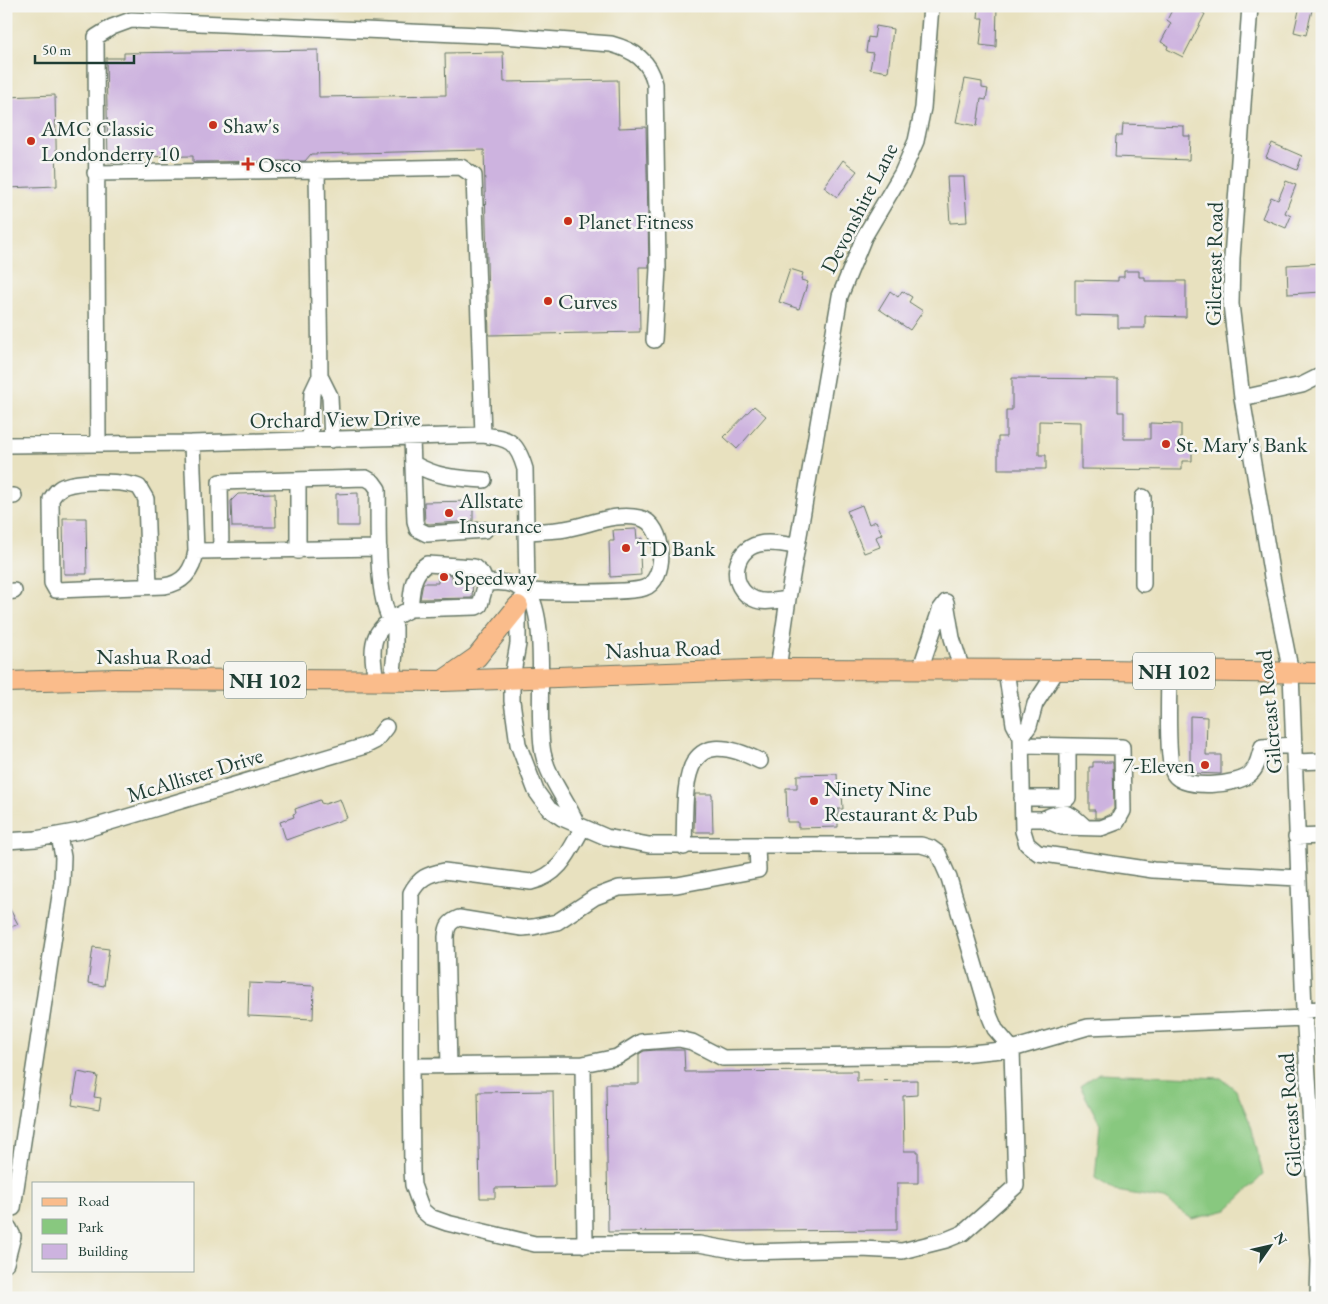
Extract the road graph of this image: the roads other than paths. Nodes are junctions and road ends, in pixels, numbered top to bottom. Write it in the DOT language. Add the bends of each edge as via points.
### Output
graph roads {
  1 [pos="932,6"];
  2 [pos="1250,6"];
  3 [pos="317,170"];
  4 [pos="95,173"];
  5 [pos="654,340"];
  6 [pos="320,376"];
  7 [pos="1322,376"];
  8 [pos="1242,398"];
  9 [pos="483,435"];
  10 [pos="412,439"];
  11 [pos="310,440"];
  12 [pos="332,440"];
  13 [pos="98,443"];
  14 [pos="192,443"];
  15 [pos="6,445"];
  16 [pos="414,464"];
  17 [pos="298,480"];
  18 [pos="484,480"];
  19 [pos="1143,497"];
  20 [pos="485,530"];
  21 [pos="527,532"];
  22 [pos="797,546"];
  23 [pos="379,548"];
  24 [pos="298,550"];
  25 [pos="196,551"];
  26 [pos="221,551"];
  27 [pos="486,583"];
  28 [pos="1143,584"];
  29 [pos="149,586"];
  30 [pos="522,598"];
  31 [pos="788,599"];
  32 [pos="410,609"];
  33 [pos="388,620"];
  34 [pos="778,669"];
  35 [pos="920,670"];
  36 [pos="962,670"];
  37 [pos="1006,670"];
  38 [pos="1057,670"];
  39 [pos="1169,671"];
  40 [pos="1291,673"];
  41 [pos="1322,673"];
  42 [pos="512,678"];
  43 [pos="540,678"];
  44 [pos="443,680"];
  45 [pos="384,681"];
  46 [pos="6,682"];
  47 [pos="386,727"];
  48 [pos="1021,741"];
  49 [pos="1295,745"];
  50 [pos="1068,746"];
  51 [pos="760,761"];
  52 [pos="1322,761"];
  53 [pos="1296,762"];
  54 [pos="1022,798"];
  55 [pos="1023,818"];
  56 [pos="579,824"];
  57 [pos="58,836"];
  58 [pos="1322,836"];
  59 [pos="1296,838"];
  60 [pos="6,841"];
  61 [pos="757,846"];
  62 [pos="684,847"];
  63 [pos="1298,878"];
  64 [pos="1322,1009"];
  65 [pos="1304,1014"];
  66 [pos="1012,1049"];
  67 [pos="583,1064"];
  68 [pos="411,1066"];
  69 [pos="450,1066"];
  70 [pos="1316,1084"];
  71 [pos="1318,1171"];
  72 [pos="10,1208"];
  73 [pos="8,1230"];
  74 [pos="585,1245"];
  75 [pos="1320,1261"];
  76 [pos="6,1263"];
  77 [pos="1318,1298"];
  1 -- 22 [label="street, Devonshire Lane" via="923,108 916,141 902,173 864,237 840,296"];
  2 -- 8 [label="street, Gilcreast Road" via="1231,289"];
  3 -- 4 [label="street"];
  3 -- 6 [label="street"];
  3 -- 9 [label="street" via="462,167 474,176"];
  4 -- 5 [label="street" via="96,37 131,20 503,36 626,48 646,64 654,84 658,268"];
  4 -- 13 [label="street"];
  6 -- 11 [label="street" via="312,393"];
  6 -- 12 [label="street" via="330,396"];
  7 -- 8 [label="street" via="1302,385"];
  8 -- 40 [label="street, Gilcreast Road"];
  9 -- 10 [label="street, Orchard View Drive"];
  9 -- 21 [label="street, Orchard View Drive" via="502,437 512,442 520,454 525,468"];
  10 -- 12 [label="street, Orchard View Drive"];
  10 -- 16 [label="street"];
  11 -- 12 [label="street, Orchard View Drive"];
  11 -- 14 [label="street, Orchard View Drive"];
  13 -- 14 [label="street, Orchard View Drive"];
  13 -- 15 [label="street, Orchard View Drive"];
  14 -- 25 [label="street"];
  16 -- 18 [label="street" via="440,476"];
  16 -- 20 [label="street" via="415,521 420,532"];
  17 -- 23 [label="street" via="366,478 373,482 378,489"];
  17 -- 24 [label="street"];
  17 -- 26 [label="street" via="220,482"];
  19 -- 28 [label="street"];
  21 -- 30 [label="street, Orchard View Drive"];
  21 -- 30 [label="street" via="564,529 628,516 642,518 652,523 657,531 659,574 651,585 642,589"];
  22 -- 31 [label="street, Devonshire Lane"];
  22 -- 31 [label="street" via="756,544 745,551 736,568 737,581 749,596 761,601"];
  23 -- 24 [label="street"];
  23 -- 33 [label="street" via="382,600"];
  24 -- 26 [label="street"];
  25 -- 26 [label="street"];
  25 -- 29 [label="street" via="194,563 182,579 173,585"];
  27 -- 30 [label="street" via="506,583"];
  27 -- 32 [label="street" via="480,606"];
  27 -- 32 [label="street" via="474,567 427,564 413,581"];
  29 -- 29 [label="street" via="144,493 139,487 90,482 55,491 51,499 52,583 56,590"];
  30 -- 42 [label="street, Orchard View Drive"];
  30 -- 43 [label="street, Orchard View Drive" via="536,607"];
  30 -- 44 [label="main road" via="477,658"];
  31 -- 34 [label="street, Devonshire Lane"];
  32 -- 33 [label="street"];
  33 -- 45 [label="street" via="395,627 395,652"];
  33 -- 45 [label="street" via="371,652"];
  34 -- 35 [label="main road, Nashua Road / NH 102"];
  34 -- 43 [label="main road, Nashua Road / NH 102"];
  35 -- 36 [label="main road, Nashua Road / NH 102"];
  35 -- 36 [label="street" via="940,610 946,602"];
  36 -- 37 [label="main road, Nashua Road / NH 102"];
  37 -- 38 [label="main road, Nashua Road / NH 102"];
  37 -- 48 [label="street" via="1014,724"];
  38 -- 39 [label="main road, Nashua Road / NH 102"];
  38 -- 48 [label="street" via="1035,704"];
  39 -- 40 [label="main road, Nashua Road / NH 102"];
  39 -- 49 [label="street" via="1171,763 1174,776 1180,780 1226,784 1239,781 1257,765 1262,747"];
  40 -- 41 [label="main road, Nashua Road / NH 102"];
  40 -- 49 [label="street, Gilcreast Road"];
  42 -- 43 [label="main road, Nashua Road / NH 102"];
  42 -- 44 [label="main road, Nashua Road / NH 102"];
  42 -- 56 [label="street, Orchard View Drive" via="514,723 525,767 536,791 562,818"];
  43 -- 56 [label="street, Orchard View Drive" via="544,755 550,774"];
  44 -- 45 [label="main road, Nashua Road / NH 102"];
  45 -- 46 [label="main road, Nashua Road / NH 102" via="117,679"];
  47 -- 57 [label="street, McAllister Drive" via="375,741 365,746"];
  48 -- 50 [label="street"];
  48 -- 54 [label="street"];
  49 -- 53 [label="street, Gilcreast Road"];
  50 -- 54 [label="street" via="1068,798"];
  50 -- 55 [label="street" via="1122,747 1122,817 1112,826 1085,828 1062,827 1043,819"];
  51 -- 62 [label="street" via="744,753 721,748 699,755 686,783"];
  52 -- 53 [label="street"];
  53 -- 59 [label="street, Gilcreast Road"];
  54 -- 55 [label="street"];
  55 -- 63 [label="street" via="1027,844 1038,853 1153,870"];
  56 -- 62 [label="street, Orchard View Drive" via="606,837"];
  56 -- 68 [label="street" via="566,859 544,879 531,882 444,871 417,881 411,893"];
  57 -- 60 [label="street, McAllister Drive"];
  57 -- 72 [label="street" via="63,858 62,882"];
  58 -- 59 [label="street"];
  59 -- 63 [label="street, Gilcreast Road"];
  61 -- 62 [label="street, Orchard View Drive"];
  61 -- 66 [label="street, Orchard View Drive" via="921,844 931,848 944,863 990,1017 995,1029"];
  61 -- 69 [label="street" via="758,870 677,885 619,888 595,897 557,922 522,928 459,918 451,921 446,937"];
  63 -- 65 [label="street, Gilcreast Road"];
  64 -- 65 [label="street"];
  65 -- 66 [label="street" via="1088,1027"];
  65 -- 70 [label="street, Gilcreast Road"];
  66 -- 67 [label="street" via="951,1055 724,1058 679,1039 641,1042 617,1057"];
  66 -- 74 [label="street" via="1016,1186 963,1233 902,1251 744,1252 699,1244"];
  67 -- 69 [label="street"];
  67 -- 74 [label="street"];
  68 -- 69 [label="street"];
  68 -- 74 [label="street" via="412,1178 422,1210 430,1217 447,1223 535,1244"];
  70 -- 71 [label="street, Gilcreast Road"];
  71 -- 75 [label="street, Gilcreast Road"];
  72 -- 73 [label="street"];
  73 -- 76 [label="street" via="13,1236"];
  75 -- 77 [label="street, Gilcreast Road"];
}
